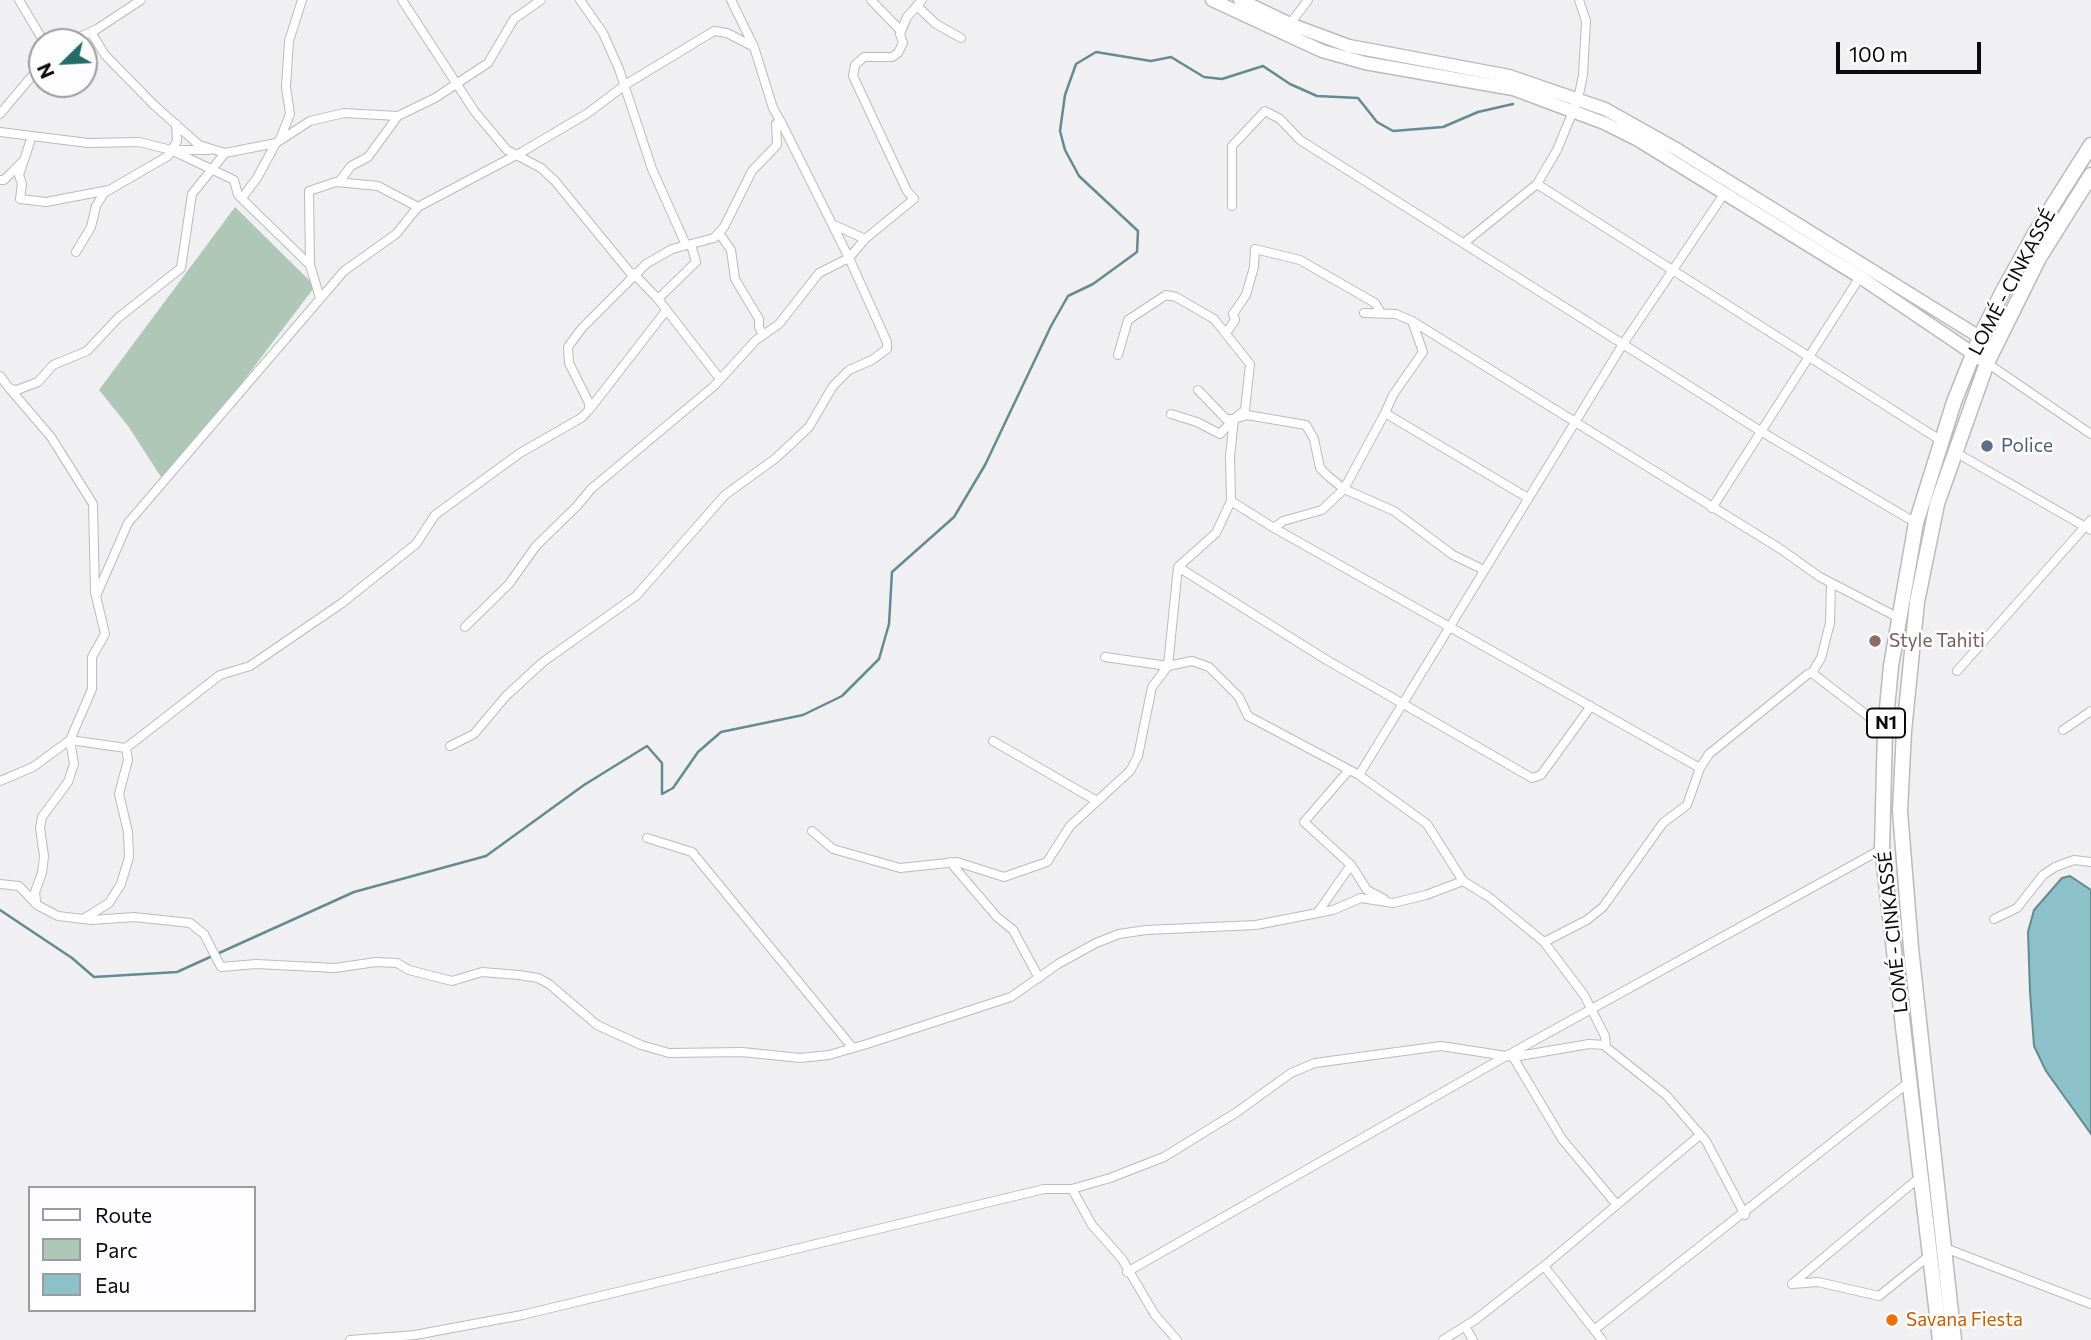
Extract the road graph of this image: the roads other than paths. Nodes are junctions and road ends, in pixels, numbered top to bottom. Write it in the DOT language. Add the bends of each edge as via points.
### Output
graph roads {
  1 [pos="19,0"];
  2 [pos="141,0"];
  3 [pos="302,0"];
  4 [pos="402,0"];
  5 [pos="541,0"];
  6 [pos="580,0"];
  7 [pos="731,0"];
  8 [pos="871,0"];
  9 [pos="1212,0"];
  10 [pos="1240,0"];
  11 [pos="1308,0"];
  12 [pos="1579,0"];
  13 [pos="919,3"];
  14 [pos="1290,24"];
  15 [pos="36,28"];
  16 [pos="97,28"];
  17 [pos="901,31"];
  18 [pos="961,38"];
  19 [pos="98,44"];
  20 [pos="754,47"];
  21 [pos="28,81"];
  22 [pos="457,83"];
  23 [pos="624,85"];
  24 [pos="1576,104"];
  25 [pos="0,114"];
  26 [pos="398,116"];
  27 [pos="781,122"];
  28 [pos="176,125"];
  29 [pos="0,132"];
  30 [pos="32,136"];
  31 [pos="278,141"];
  32 [pos="2091,145"];
  33 [pos="171,150"];
  34 [pos="189,150"];
  35 [pos="209,150"];
  36 [pos="225,153"];
  37 [pos="516,155"];
  38 [pos="24,162"];
  39 [pos="196,162"];
  40 [pos="208,170"];
  41 [pos="2091,175"];
  42 [pos="0,180"];
  43 [pos="339,182"];
  44 [pos="1537,184"];
  45 [pos="109,190"];
  46 [pos="1724,194"];
  47 [pos="242,198"];
  48 [pos="1232,206"];
  49 [pos="418,207"];
  50 [pos="832,224"];
  51 [pos="719,233"];
  52 [pos="865,239"];
  53 [pos="1464,243"];
  54 [pos="689,245"];
  55 [pos="76,252"];
  56 [pos="849,258"];
  57 [pos="310,265"];
  58 [pos="1673,269"];
  59 [pos="633,274"];
  60 [pos="1860,277"];
  61 [pos="320,298"];
  62 [pos="658,299"];
  63 [pos="665,312"];
  64 [pos="1364,313"];
  65 [pos="1381,313"];
  66 [pos="1412,321"];
  67 [pos="1227,332"];
  68 [pos="764,335"];
  69 [pos="1980,337"];
  70 [pos="1623,344"];
  71 [pos="1994,346"];
  72 [pos="1973,353"];
  73 [pos="1118,355"];
  74 [pos="1809,357"];
  75 [pos="1987,363"];
  76 [pos="0,376"];
  77 [pos="720,379"];
  78 [pos="10,389"];
  79 [pos="1198,390"];
  80 [pos="589,410"];
  81 [pos="1385,413"];
  82 [pos="1171,414"];
  83 [pos="1234,419"];
  84 [pos="1578,422"];
  85 [pos="1762,432"];
  86 [pos="2091,434"];
  87 [pos="1940,440"];
  88 [pos="1955,452"];
  89 [pos="1344,489"];
  90 [pos="1528,498"];
  91 [pos="1231,501"];
  92 [pos="1712,508"];
  93 [pos="1916,523"];
  94 [pos="2089,526"];
  95 [pos="1275,528"];
  96 [pos="1178,567"];
  97 [pos="1484,570"];
  98 [pos="1831,583"];
  99 [pos="96,596"];
  100 [pos="1899,618"];
  101 [pos="1449,626"];
  102 [pos="465,627"];
  103 [pos="1168,652"];
  104 [pos="1105,657"];
  105 [pos="1180,664"];
  106 [pos="1168,666"];
  107 [pos="1957,671"];
  108 [pos="1812,673"];
  109 [pos="1404,705"];
  110 [pos="1591,706"];
  111 [pos="2091,712"];
  112 [pos="1885,729"];
  113 [pos="2063,730"];
  114 [pos="70,740"];
  115 [pos="993,741"];
  116 [pos="450,746"];
  117 [pos="126,748"];
  118 [pos="1700,768"];
  119 [pos="1349,770"];
  120 [pos="1359,775"];
  121 [pos="0,781"];
  122 [pos="1095,800"];
  123 [pos="812,831"];
  124 [pos="647,838"];
  125 [pos="1882,849"];
  126 [pos="950,862"];
  127 [pos="2091,862"];
  128 [pos="1351,865"];
  129 [pos="1463,881"];
  130 [pos="0,884"];
  131 [pos="1393,903"];
  132 [pos="37,905"];
  133 [pos="1318,912"];
  134 [pos="1994,919"];
  135 [pos="83,920"];
  136 [pos="1544,942"];
  137 [pos="1039,978"];
  138 [pos="1591,1011"];
  139 [pos="1605,1045"];
  140 [pos="852,1047"];
  141 [pos="1510,1056"];
  142 [pos="1909,1082"];
  143 [pos="1700,1135"];
  144 [pos="1920,1177"];
  145 [pos="1072,1189"];
  146 [pos="1617,1205"];
  147 [pos="1745,1214"];
  148 [pos="1945,1248"];
  149 [pos="1931,1254"];
  150 [pos="1544,1266"];
  151 [pos="1127,1272"];
  152 [pos="2091,1304"];
  153 [pos="1466,1328"];
  154 [pos="1594,1331"];
  155 [pos="415,1335"];
  156 [pos="350,1340"];
  157 [pos="427,1340"];
  158 [pos="1177,1340"];
  159 [pos="1443,1340"];
  160 [pos="1473,1340"];
  161 [pos="1602,1340"];
  162 [pos="1940,1340"];
  163 [pos="1954,1340"];
  1 -- 15 [label="street"];
  2 -- 16 [label="street"];
  3 -- 31 [label="street" via="289,41 286,87 290,114"];
  4 -- 22 [label="street"];
  5 -- 22 [label="street" via="514,19 488,63"];
  6 -- 23 [label="street" via="603,33"];
  7 -- 20 [label="street"];
  8 -- 17 [label="street"];
  9 -- 24 [label="main road" via="1322,51"];
  10 -- 14 [label="main road"];
  11 -- 14 [label="street"];
  12 -- 24 [label="street" via="1587,33"];
  13 -- 17 [label="street"];
  13 -- 18 [label="street" via="928,19"];
  14 -- 24 [label="main road" via="1368,51 1510,76"];
  17 -- 52 [label="street" via="903,43 898,53 864,57 855,65 853,76 914,199"];
  19 -- 28 [label="street"];
  20 -- 23 [label="street" via="714,31"];
  20 -- 27 [label="street"];
  21 -- 25 [label="street"];
  22 -- 26 [label="street"];
  22 -- 37 [label="street" via="474,112"];
  23 -- 37 [label="street" via="598,107"];
  23 -- 54 [label="street" via="652,169"];
  24 -- 44 [label="street"];
  24 -- 46 [label="main road"];
  24 -- 69 [label="main road" via="1634,124"];
  26 -- 31 [label="street" via="344,113 310,121"];
  26 -- 43 [label="street" via="368,157 351,166"];
  27 -- 50 [label="street"];
  27 -- 51 [label="street" via="776,124 777,145 752,171"];
  28 -- 33 [label="street" via="177,141"];
  28 -- 34 [label="street"];
  28 -- 35 [label="street"];
  29 -- 30 [label="street"];
  30 -- 33 [label="street" via="138,142"];
  30 -- 38 [label="street"];
  31 -- 36 [label="street"];
  31 -- 47 [label="street"];
  32 -- 69 [label="highway, LOMÉ - CINKASSÉ / N1" via="2034,235"];
  33 -- 34 [label="street"];
  33 -- 39 [label="street"];
  33 -- 45 [label="street"];
  34 -- 35 [label="street"];
  34 -- 39 [label="street"];
  35 -- 36 [label="street"];
  36 -- 40 [label="street"];
  37 -- 49 [label="street"];
  37 -- 59 [label="street" via="555,181"];
  38 -- 42 [label="street"];
  38 -- 45 [label="street" via="19,175 20,199 46,202"];
  39 -- 40 [label="street"];
  40 -- 47 [label="street" via="234,180"];
  40 -- 78 [label="street" via="192,194 181,268 118,318 87,351 53,365 38,382 24,389"];
  41 -- 71 [label="highway, LOMÉ - CINKASSÉ / N1" via="2046,246"];
  43 -- 49 [label="street" via="378,187"];
  43 -- 57 [label="street" via="309,191"];
  44 -- 53 [label="street"];
  44 -- 58 [label="street"];
  45 -- 55 [label="street" via="96,206 91,227"];
  46 -- 58 [label="street"];
  46 -- 60 [label="main road"];
  47 -- 57 [label="street"];
  48 -- 53 [label="street" via="1232,146 1265,111 1300,140"];
  49 -- 61 [label="street" via="396,234 344,271"];
  50 -- 52 [label="street"];
  50 -- 56 [label="street"];
  51 -- 54 [label="street" via="708,242"];
  51 -- 68 [label="street" via="731,250 735,279"];
  52 -- 56 [label="street"];
  53 -- 70 [label="street"];
  54 -- 59 [label="street" via="673,248"];
  54 -- 62 [label="street" via="696,262"];
  56 -- 68 [label="street" via="819,273 779,324"];
  56 -- 116 [label="street" via="887,349 849,370 833,386 809,427 768,465 724,495 636,596 543,662 474,734"];
  57 -- 61 [label="street"];
  58 -- 70 [label="street"];
  58 -- 74 [label="street"];
  59 -- 62 [label="street"];
  59 -- 80 [label="street" via="568,347 569,363 587,394"];
  60 -- 72 [label="main road"];
  60 -- 74 [label="street"];
  61 -- 99 [label="street" via="128,523"];
  62 -- 63 [label="street"];
  63 -- 77 [label="street"];
  63 -- 80 [label="street"];
  64 -- 65 [label="street"];
  65 -- 66 [label="street"];
  65 -- 67 [label="street" via="1375,303 1300,260 1255,249 1247,295"];
  66 -- 81 [label="street" via="1423,352"];
  66 -- 84 [label="street"];
  67 -- 73 [label="street" via="1214,319 1166,295 1128,320"];
  67 -- 83 [label="street" via="1250,364 1245,410"];
  68 -- 77 [label="street"];
  69 -- 71 [label="main road"];
  69 -- 72 [label="highway, LOMÉ - CINKASSÉ / N1"];
  70 -- 84 [label="street"];
  70 -- 85 [label="street"];
  71 -- 75 [label="highway, LOMÉ - CINKASSÉ / N1"];
  72 -- 75 [label="main road"];
  72 -- 87 [label="highway, LOMÉ - CINKASSÉ / N1"];
  74 -- 85 [label="street"];
  74 -- 87 [label="street"];
  75 -- 86 [label="street"];
  75 -- 88 [label="highway, LOMÉ - CINKASSÉ / N1"];
  76 -- 78 [label="street"];
  77 -- 102 [label="street" via="591,489"];
  78 -- 99 [label="street" via="51,437 93,504"];
  79 -- 83 [label="street" via="1226,419"];
  80 -- 117 [label="street" via="435,515 416,544 342,603 250,667 220,675"];
  81 -- 89 [label="street"];
  81 -- 90 [label="street"];
  82 -- 83 [label="street" via="1220,434"];
  83 -- 89 [label="street" via="1247,415 1306,425 1320,468"];
  83 -- 91 [label="street"];
  84 -- 90 [label="street"];
  84 -- 92 [label="street"];
  85 -- 92 [label="street"];
  85 -- 93 [label="street"];
  87 -- 93 [label="highway, LOMÉ - CINKASSÉ / N1"];
  88 -- 94 [label="street"];
  88 -- 148 [label="highway, LOMÉ - CINKASSÉ / N1" via="1937,503 1917,601 1903,730 1900,811"];
  89 -- 95 [label="street" via="1322,510 1283,521"];
  89 -- 97 [label="street" via="1394,511 1453,555"];
  90 -- 97 [label="street"];
  91 -- 95 [label="street"];
  91 -- 96 [label="street" via="1216,533"];
  92 -- 98 [label="street"];
  93 -- 100 [label="highway, LOMÉ - CINKASSÉ / N1"];
  94 -- 107 [label="street"];
  95 -- 101 [label="street"];
  96 -- 103 [label="street"];
  96 -- 109 [label="street"];
  97 -- 101 [label="street"];
  98 -- 100 [label="street"];
  98 -- 108 [label="street" via="1830,623 1821,659"];
  99 -- 114 [label="street" via="105,634 92,657 92,689"];
  100 -- 112 [label="highway, LOMÉ - CINKASSÉ / N1"];
  101 -- 109 [label="street"];
  101 -- 110 [label="street"];
  103 -- 105 [label="street"];
  103 -- 106 [label="street"];
  104 -- 106 [label="street"];
  105 -- 106 [label="street"];
  105 -- 119 [label="street" via="1192,661 1209,667 1239,697 1248,716"];
  106 -- 122 [label="street" via="1152,687 1138,756 1130,771"];
  108 -- 112 [label="street"];
  108 -- 118 [label="street" via="1709,754"];
  109 -- 110 [label="street" via="1535,779"];
  109 -- 120 [label="street"];
  110 -- 118 [label="street"];
  111 -- 113 [label="street"];
  112 -- 125 [label="highway, LOMÉ - CINKASSÉ / N1"];
  114 -- 117 [label="street"];
  114 -- 121 [label="street" via="33,767"];
  114 -- 132 [label="street" via="74,764 68,782 42,817 44,856 35,892"];
  115 -- 122 [label="street"];
  117 -- 135 [label="street" via="128,760 119,794 129,857 109,904"];
  118 -- 136 [label="street" via="1687,805 1663,823 1603,907"];
  119 -- 120 [label="street"];
  119 -- 128 [label="street" via="1304,819"];
  120 -- 129 [label="street" via="1427,824"];
  122 -- 126 [label="street" via="1047,862 1035,868 1004,877"];
  123 -- 126 [label="street" via="833,849 900,868"];
  124 -- 140 [label="street" via="692,852"];
  125 -- 138 [label="street"];
  125 -- 142 [label="highway, LOMÉ - CINKASSÉ / N1"];
  126 -- 137 [label="street" via="1013,930"];
  127 -- 134 [label="street" via="2083,859 2059,865 2043,875 2017,908"];
  128 -- 131 [label="street" via="1367,890"];
  128 -- 133 [label="street"];
  129 -- 131 [label="street"];
  129 -- 136 [label="street"];
  130 -- 132 [label="street" via="19,886"];
  131 -- 133 [label="street" via="1361,898"];
  132 -- 135 [label="street" via="58,916"];
  133 -- 137 [label="street" via="1256,925 1119,934"];
  135 -- 140 [label="street" via="134,917 190,923 204,934 221,967 335,968 376,962 397,963 452,981 482,972 538,978 612,1034 669,1053 742,1052 800,1058"];
  136 -- 138 [label="street" via="1577,983"];
  137 -- 140 [label="street" via="1011,997"];
  138 -- 139 [label="street"];
  138 -- 141 [label="street"];
  139 -- 141 [label="street"];
  139 -- 143 [label="street" via="1666,1095"];
  141 -- 145 [label="street" via="1441,1046 1305,1065 1164,1157"];
  141 -- 146 [label="street" via="1562,1139"];
  141 -- 151 [label="street"];
  142 -- 144 [label="highway, LOMÉ - CINKASSÉ / N1"];
  142 -- 147 [label="street"];
  143 -- 146 [label="street"];
  143 -- 147 [label="street"];
  144 -- 149 [label="highway, LOMÉ - CINKASSÉ / N1"];
  144 -- 149 [label="street" via="1792,1284 1818,1282 1879,1296"];
  145 -- 151 [label="street"];
  145 -- 155 [label="street" via="1044,1189 625,1292"];
  146 -- 150 [label="street"];
  147 -- 154 [label="street"];
  148 -- 152 [label="street"];
  148 -- 163 [label="highway, LOMÉ - CINKASSÉ / N1"];
  149 -- 162 [label="highway, LOMÉ - CINKASSÉ / N1"];
  150 -- 154 [label="street"];
  150 -- 159 [label="street"];
  151 -- 158 [label="street"];
  153 -- 160 [label="street"];
  154 -- 161 [label="street"];
  155 -- 156 [label="street"];
  155 -- 157 [label="street"];
}
